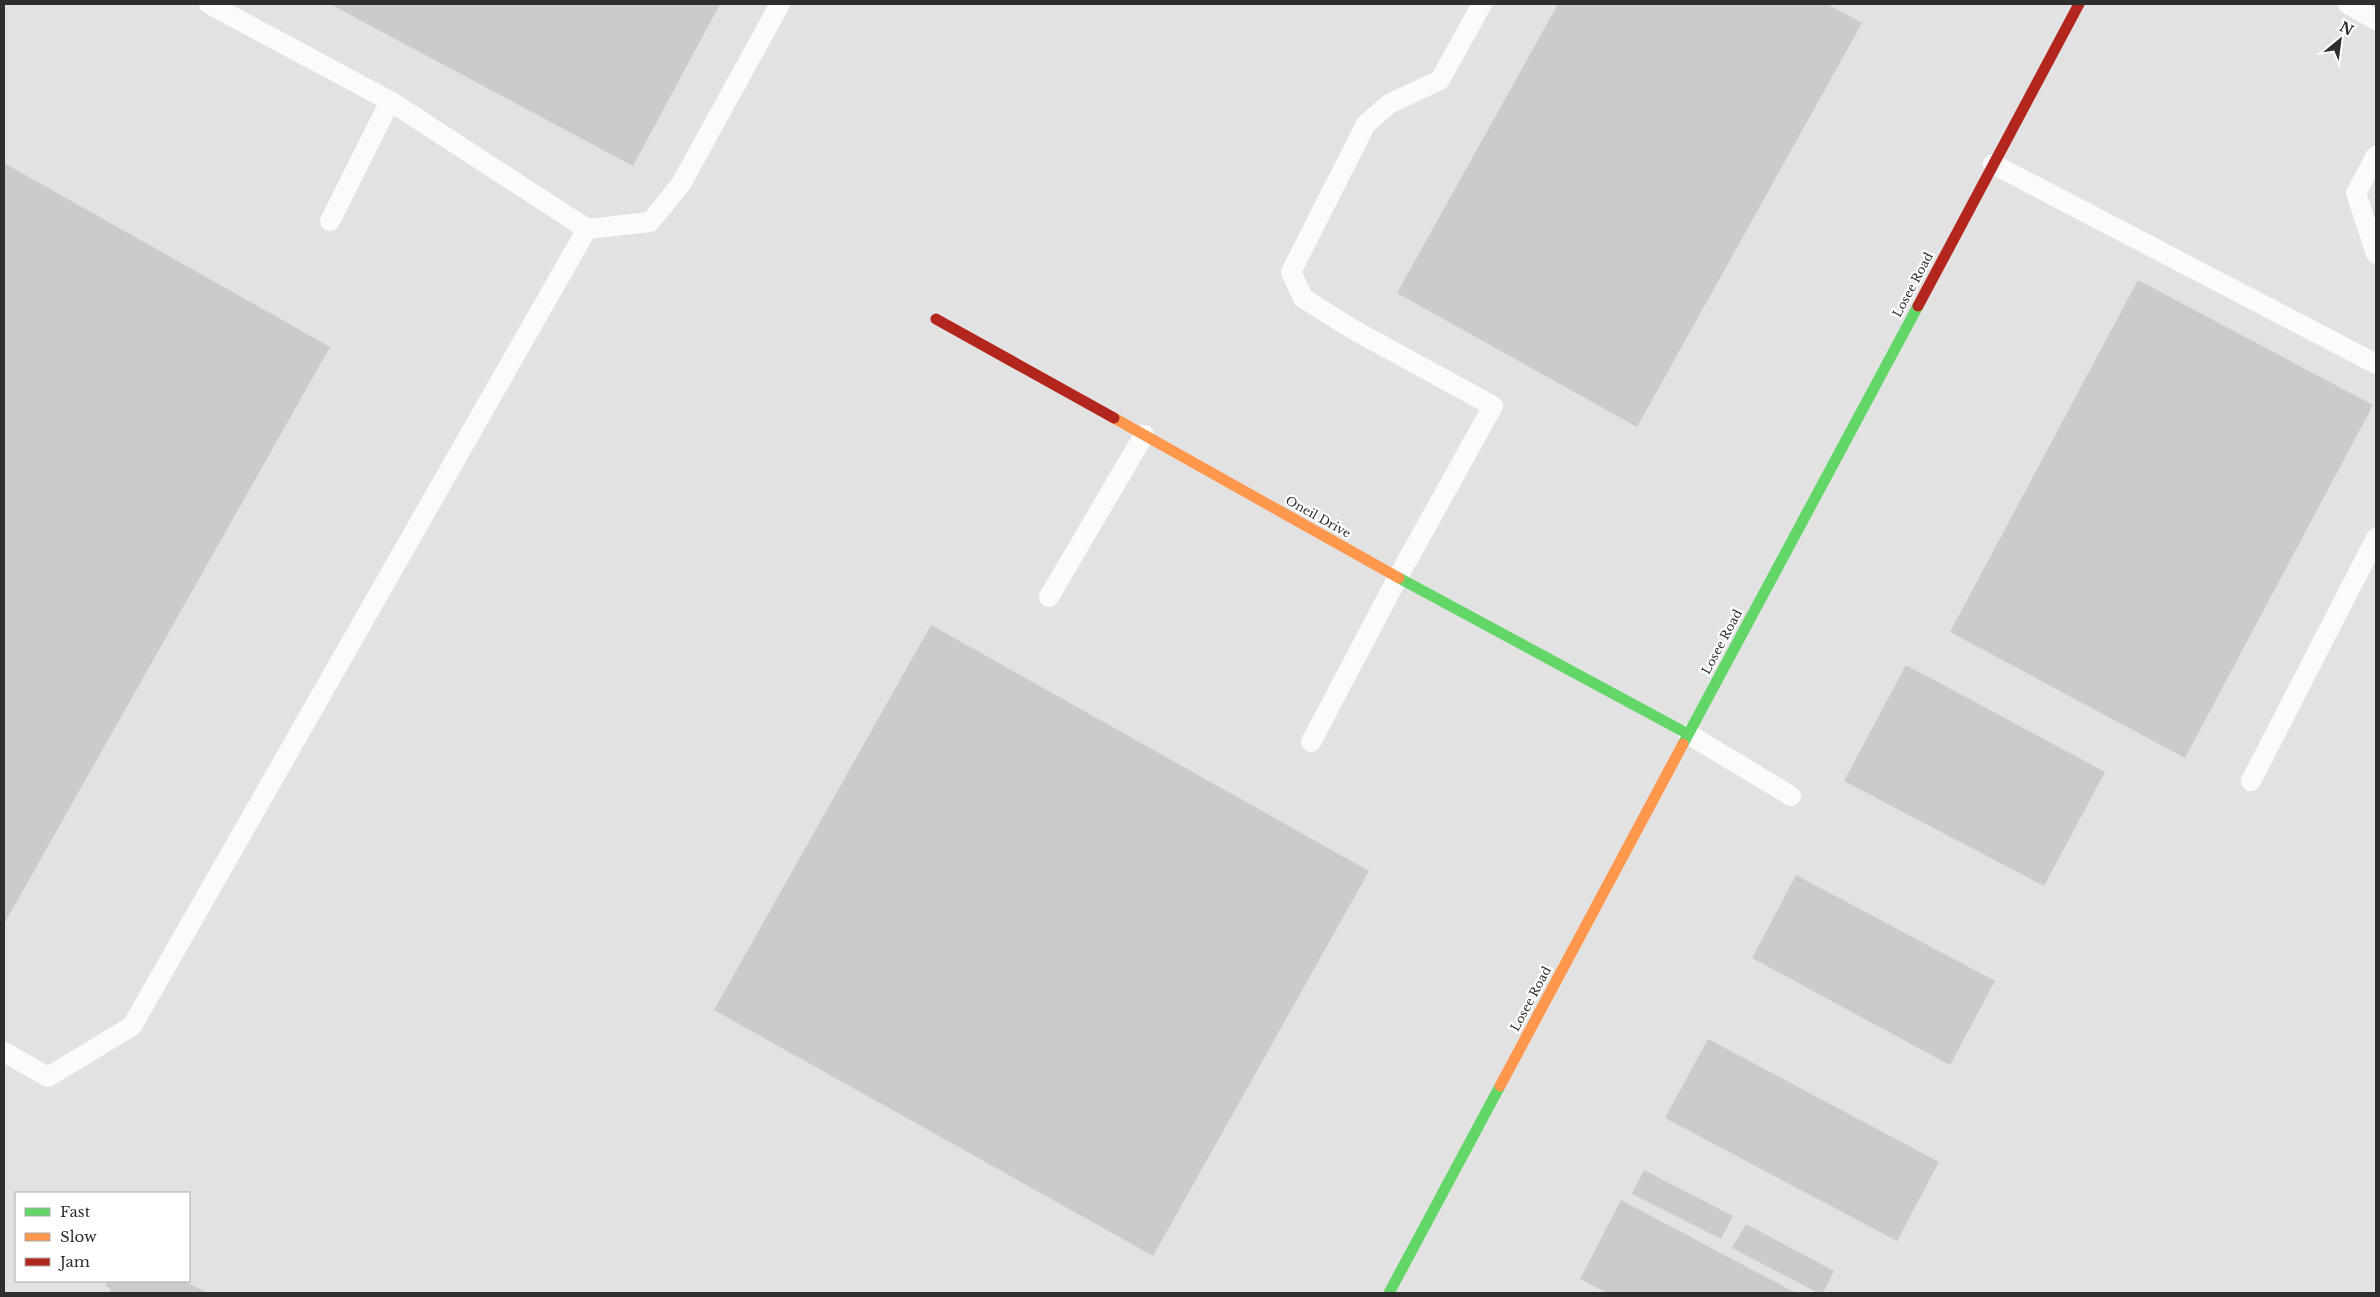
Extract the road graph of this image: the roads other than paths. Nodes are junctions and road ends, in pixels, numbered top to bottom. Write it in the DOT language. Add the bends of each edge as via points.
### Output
graph roads {
  1 [pos="209,4"];
  2 [pos="780,4"];
  3 [pos="1482,4"];
  4 [pos="2079,4"];
  5 [pos="2348,4"];
  6 [pos="2376,20"];
  7 [pos="390,101"];
  8 [pos="2376,156"];
  9 [pos="1993,164"];
  10 [pos="330,221"];
  11 [pos="587,229"];
  12 [pos="2376,254"];
  13 [pos="936,318"];
  14 [pos="2376,364"];
  15 [pos="1144,435"];
  16 [pos="2376,538"];
  17 [pos="1398,577"];
  18 [pos="1049,597"];
  19 [pos="1688,734"];
  20 [pos="1311,742"];
  21 [pos="2251,781"];
  22 [pos="1792,796"];
  23 [pos="4,1052"];
  24 [pos="1389,1293"];
  1 -- 7 [label="lane"];
  2 -- 11 [label="lane" via="681,184 650,222"];
  3 -- 17 [label="lane" via="1440,80 1389,104 1366,124 1290,272 1302,298 1493,406"];
  4 -- 9 [label="main road, Losee Road"];
  5 -- 6 [label="lane"];
  7 -- 10 [label="lane"];
  7 -- 11 [label="lane"];
  8 -- 12 [label="lane" via="2356,193"];
  9 -- 14 [label="lane"];
  9 -- 19 [label="main road, Losee Road"];
  11 -- 23 [label="lane" via="132,1026 48,1077"];
  13 -- 15 [label="main road, Oneil Drive"];
  15 -- 17 [label="main road, Oneil Drive"];
  15 -- 18 [label="lane"];
  16 -- 21 [label="lane"];
  17 -- 19 [label="main road, Oneil Drive"];
  17 -- 20 [label="lane"];
  19 -- 22 [label="lane"];
  19 -- 24 [label="main road, Losee Road"];
}
